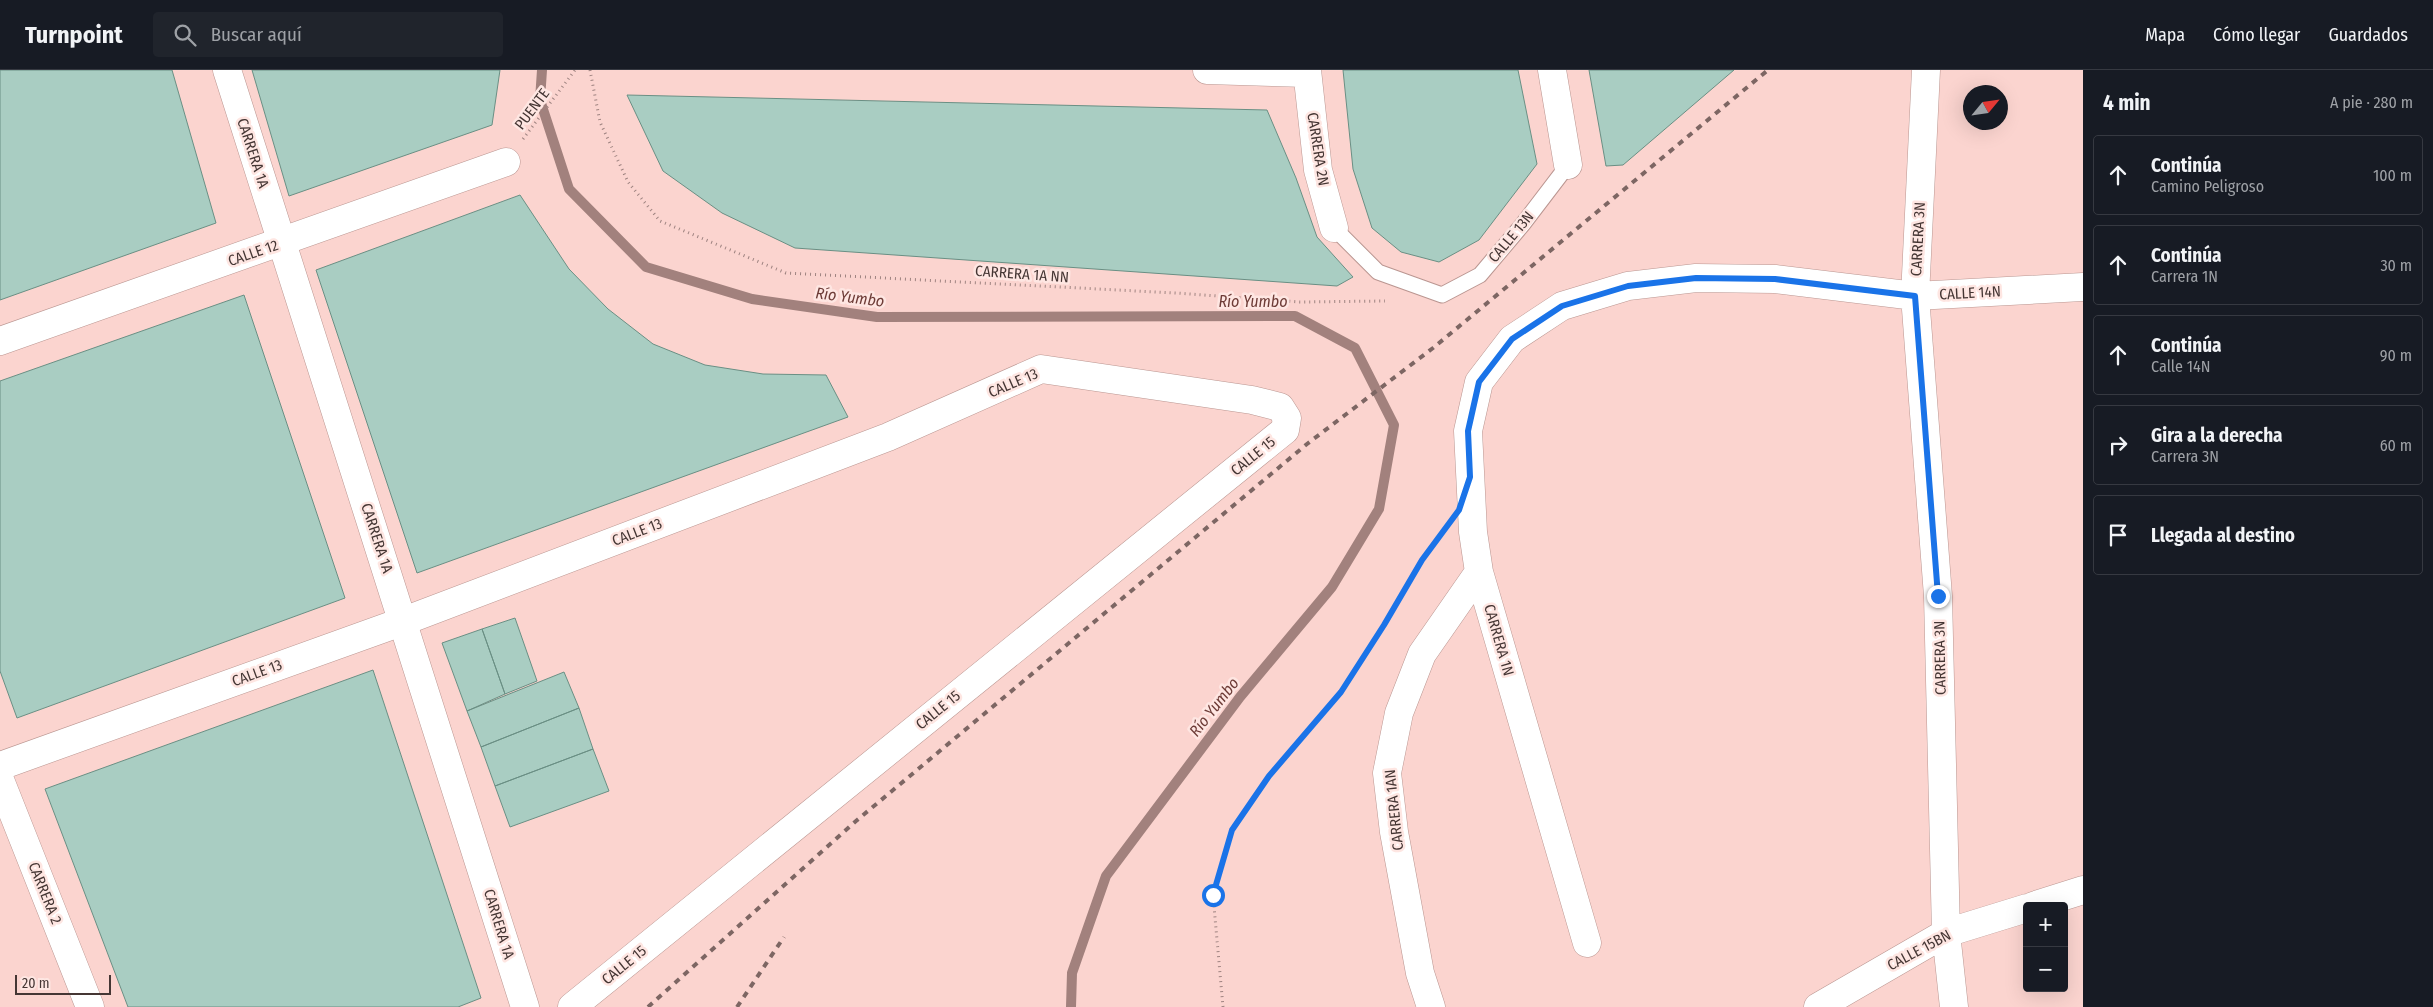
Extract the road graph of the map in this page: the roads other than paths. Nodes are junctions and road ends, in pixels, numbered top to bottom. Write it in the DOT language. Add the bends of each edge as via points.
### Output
graph roads {
  1 [pos="227,70"];
  2 [pos="1207,70"];
  3 [pos="1552,70"];
  4 [pos="1926,70"];
  5 [pos="1307,71"];
  6 [pos="506,162"];
  7 [pos="1568,165"];
  8 [pos="1334,228"];
  9 [pos="281,243"];
  10 [pos="2083,287"];
  11 [pos="1915,296"];
  12 [pos="1512,339"];
  13 [pos="0,341"];
  14 [pos="1280,406"];
  15 [pos="1479,572"];
  16 [pos="404,621"];
  17 [pos="0,766"];
  18 [pos="0,780"];
  19 [pos="2083,890"];
  20 [pos="2046,902"];
  21 [pos="2023,909"];
  22 [pos="1946,933"];
  23 [pos="1587,943"];
  24 [pos="90,1007"];
  25 [pos="525,1007"];
  26 [pos="572,1007"];
  27 [pos="1431,1007"];
  28 [pos="1818,1007"];
  29 [pos="1954,1007"];
  1 -- 9 [label="street, CARRERA 1A"];
  2 -- 5 [label="street"];
  3 -- 7 [label="street"];
  4 -- 11 [label="street, CARRERA 3N"];
  5 -- 8 [label="street, CARRERA 2N" via="1318,170"];
  6 -- 9 [label="street, CALLE 12"];
  7 -- 8 [label="lane, CALLE 13N" via="1480,275 1442,295 1378,272"];
  9 -- 13 [label="street, CALLE 12"];
  9 -- 16 [label="street, CARRERA 1A"];
  10 -- 11 [label="street, CALLE 14N"];
  11 -- 12 [label="street, CALLE 14N" via="1775,279 1696,278 1628,286 1562,306"];
  11 -- 22 [label="street, CARRERA 3N" via="1938,596"];
  12 -- 15 [label="street, CARRERA 1N" via="1479,382 1468,431 1473,532"];
  14 -- 16 [label="street, CALLE 13" via="1041,369 888,438"];
  14 -- 26 [label="street, CALLE 15" via="1287,418 1285,430"];
  15 -- 23 [label="street, CARRERA 1N"];
  15 -- 27 [label="street, CARRERA 1AN" via="1422,654 1398,713 1387,773 1394,832 1418,964"];
  16 -- 17 [label="street, CALLE 13"];
  16 -- 25 [label="street, CARRERA 1A"];
  18 -- 24 [label="street, CARRERA 2"];
  19 -- 20 [label="street"];
  21 -- 22 [label="street, CALLE 15BN"];
  22 -- 28 [label="street, CALLE 15BN"];
  22 -- 29 [label="street, CARRERA 3N"];
}
